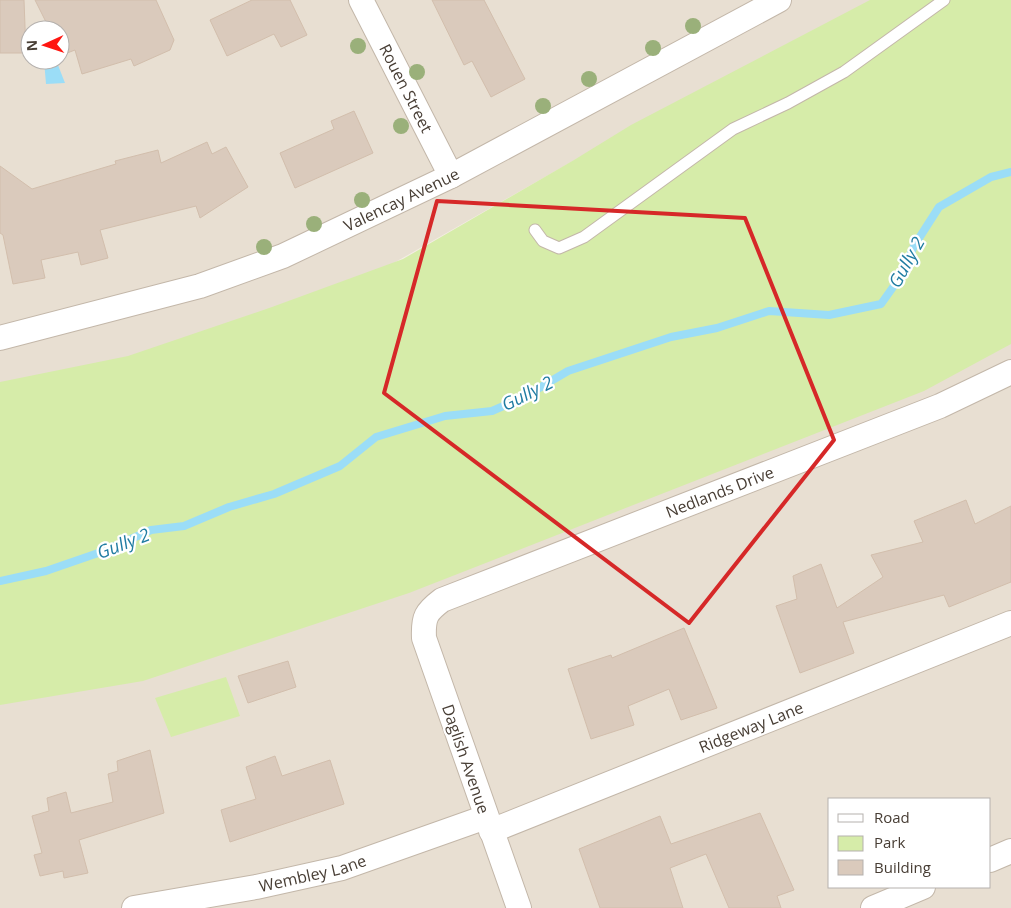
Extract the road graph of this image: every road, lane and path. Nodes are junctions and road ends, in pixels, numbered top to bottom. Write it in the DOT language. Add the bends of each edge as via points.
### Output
graph roads {
  1 [pos="361,0"];
  2 [pos="779,0"];
  3 [pos="944,0"];
  4 [pos="451,176"];
  5 [pos="535,230"];
  6 [pos="0,338"];
  7 [pos="1011,372"];
  8 [pos="428,610"];
  9 [pos="1011,623"];
  10 [pos="489,824"];
  11 [pos="1011,851"];
  12 [pos="991,860"];
  13 [pos="921,888"];
  14 [pos="134,908"];
  15 [pos="519,908"];
  16 [pos="873,908"];
  1 -- 4 [label="street, Rouen Street"];
  2 -- 4 [label="street, Valencay Avenue"];
  3 -- 5 [label="lane" via="844,72 733,129 584,236 559,248 543,241"];
  4 -- 6 [label="street, Valencay Avenue" via="283,256 200,286"];
  7 -- 8 [label="street, Nedlands Drive" via="940,406 442,600"];
  8 -- 10 [label="street, Daglish Avenue" via="423,624 424,638"];
  9 -- 10 [label="street, Ridgeway Lane"];
  10 -- 14 [label="street, Wembley Lane" via="342,868"];
  10 -- 15 [label="street, Daglish Avenue"];
  11 -- 12 [label="street"];
  13 -- 16 [label="street"];
}
